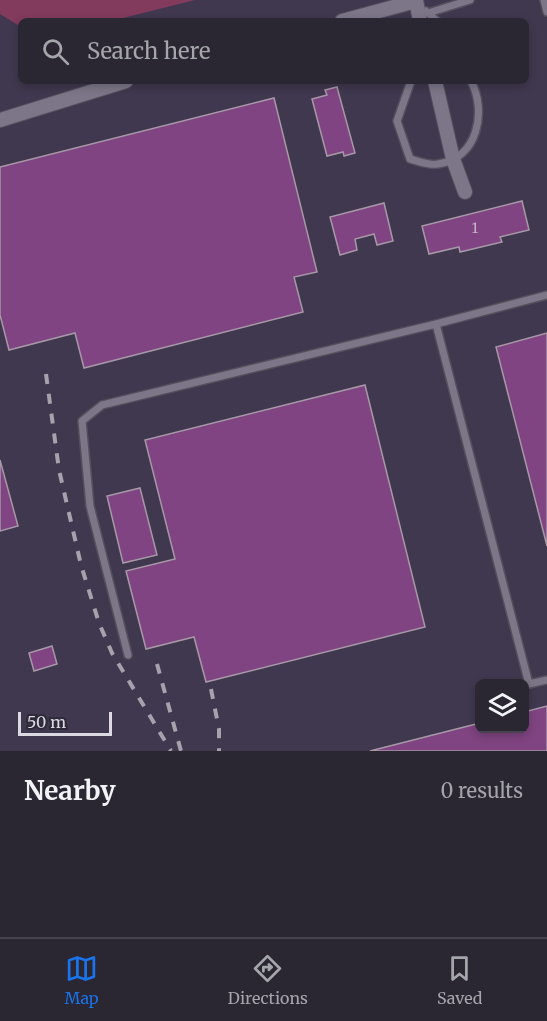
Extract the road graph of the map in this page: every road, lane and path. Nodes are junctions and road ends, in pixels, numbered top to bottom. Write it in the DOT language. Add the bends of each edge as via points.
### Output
graph roads {
  1 [pos="416,0"];
  2 [pos="470,0"];
  3 [pos="544,0"];
  4 [pos="547,12"];
  5 [pos="424,17"];
  6 [pos="353,18"];
  7 [pos="116,84"];
  8 [pos="410,84"];
  9 [pos="436,84"];
  10 [pos="472,84"];
  11 [pos="0,120"];
  12 [pos="453,159"];
  13 [pos="465,192"];
  14 [pos="547,295"];
  15 [pos="436,324"];
  16 [pos="128,655"];
  17 [pos="547,680"];
  1 -- 5 [label="street"];
  1 -- 6 [label="street"];
  2 -- 5 [label="lane"];
  3 -- 4 [label="lane"];
  7 -- 11 [label="street"];
  8 -- 12 [label="lane" via="397,121 410,159 437,165"];
  9 -- 12 [label="street"];
  10 -- 12 [label="lane" via="480,114 470,146"];
  12 -- 13 [label="street"];
  14 -- 15 [label="lane"];
  15 -- 16 [label="lane" via="102,405 87,415 82,421 90,506"];
  15 -- 17 [label="lane" via="529,684"];
}
